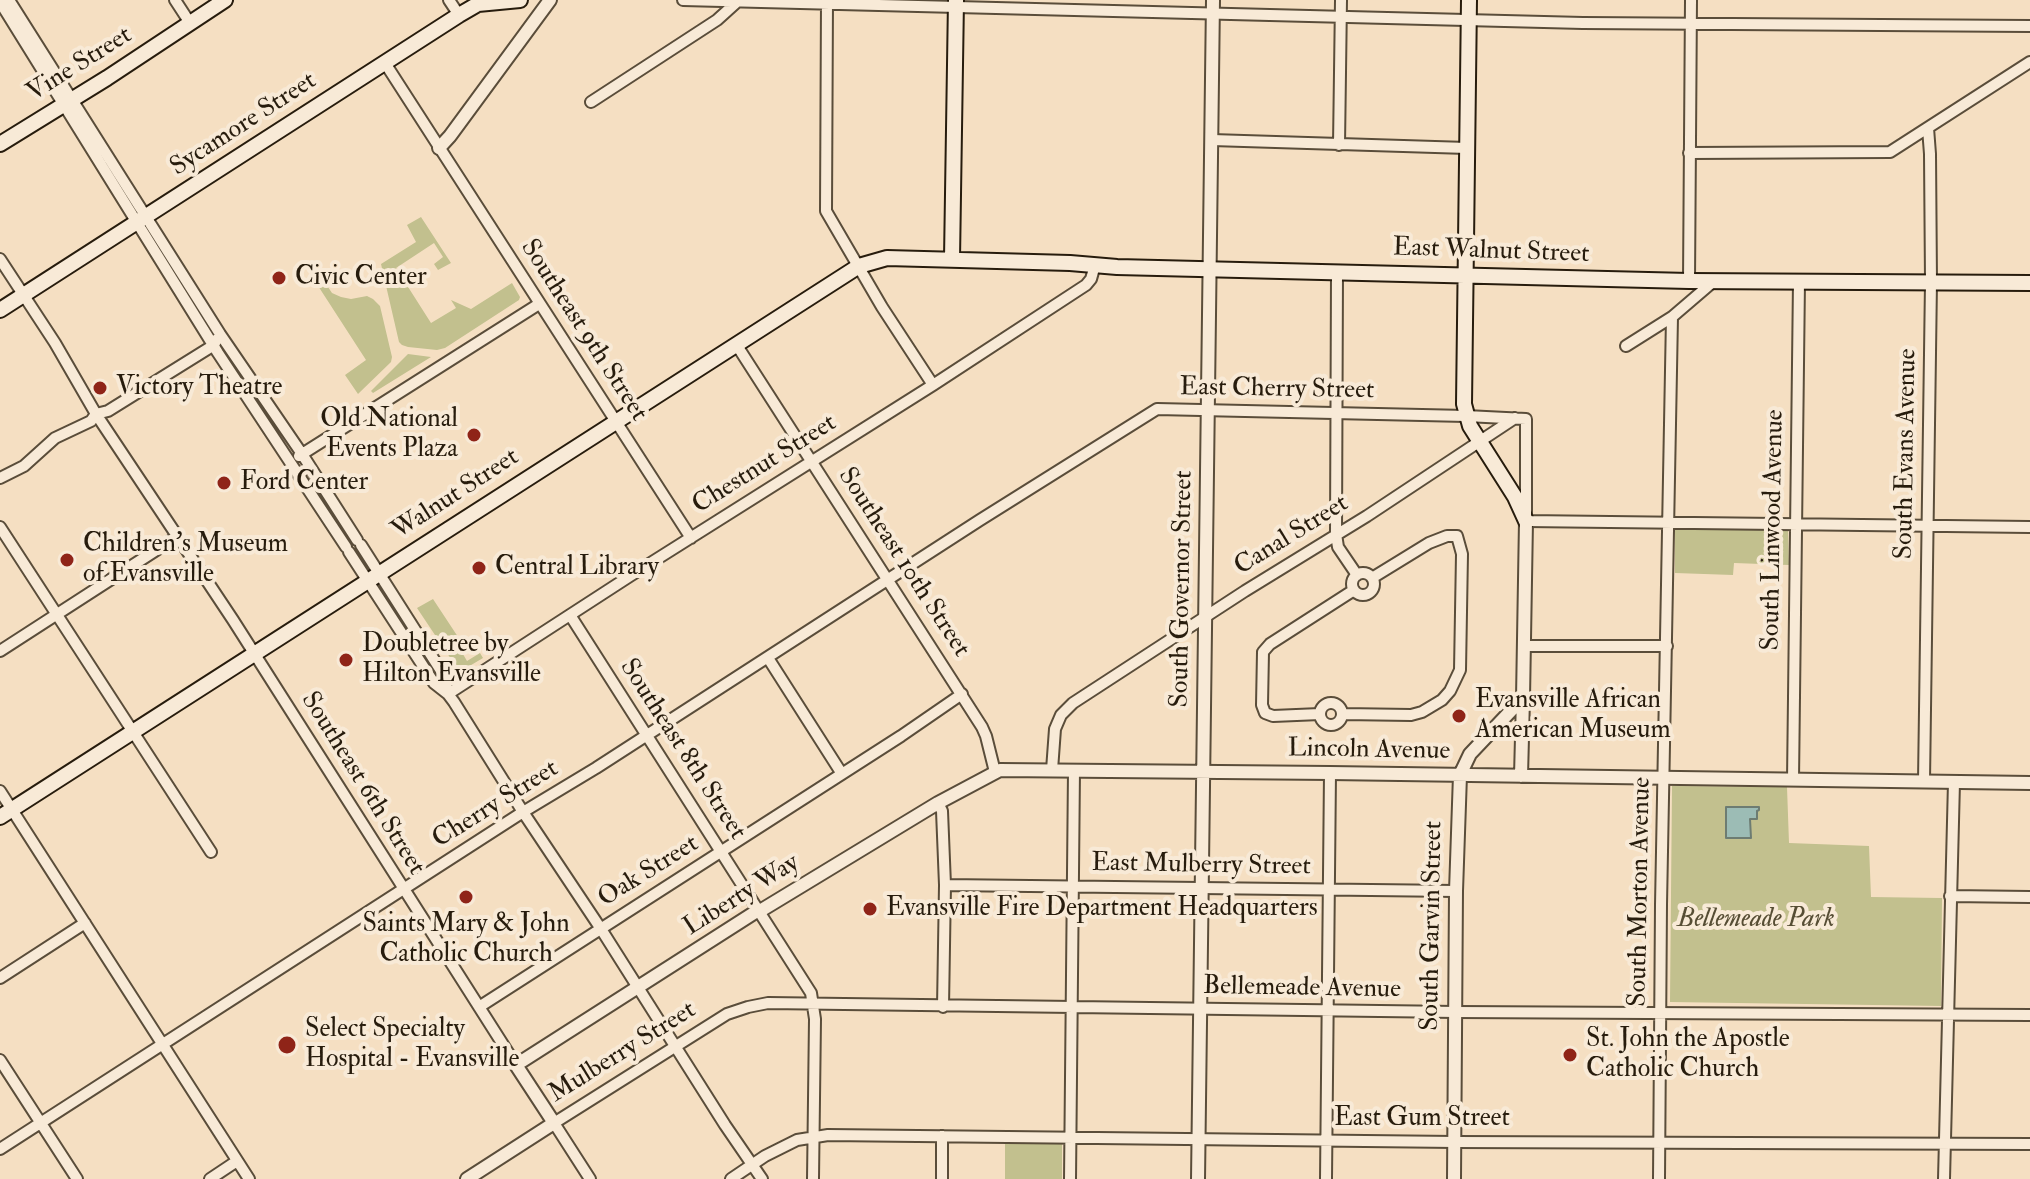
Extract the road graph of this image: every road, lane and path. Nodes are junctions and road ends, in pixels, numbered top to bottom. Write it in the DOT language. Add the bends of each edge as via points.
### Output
graph roads {
  1 [pos="9,0"];
  2 [pos="175,0"];
  3 [pos="225,0"];
  4 [pos="449,0"];
  5 [pos="520,0"];
  6 [pos="550,0"];
  7 [pos="683,0"];
  8 [pos="1341,0"];
  9 [pos="1469,0"];
  10 [pos="1691,0"];
  11 [pos="738,1"];
  12 [pos="0,2"];
  13 [pos="827,2"];
  14 [pos="956,3"];
  15 [pos="1084,5"];
  16 [pos="1213,6"];
  17 [pos="459,15"];
  18 [pos="1340,17"];
  19 [pos="1468,20"];
  20 [pos="190,23"];
  21 [pos="1691,25"];
  22 [pos="2030,26"];
  23 [pos="2030,62"];
  24 [pos="385,63"];
  25 [pos="68,101"];
  26 [pos="591,102"];
  27 [pos="1928,128"];
  28 [pos="1212,140"];
  29 [pos="0,144"];
  30 [pos="1339,145"];
  31 [pos="439,148"];
  32 [pos="1467,148"];
  33 [pos="1689,153"];
  34 [pos="142,219"];
  35 [pos="0,259"];
  36 [pos="952,259"];
  37 [pos="1095,265"];
  38 [pos="859,266"];
  39 [pos="1209,270"];
  40 [pos="1337,272"];
  41 [pos="1465,276"];
  42 [pos="1689,281"];
  43 [pos="1714,281"];
  44 [pos="1799,281"];
  45 [pos="1931,282"];
  46 [pos="2030,283"];
  47 [pos="23,295"];
  48 [pos="539,304"];
  49 [pos="0,310"];
  50 [pos="1672,317"];
  51 [pos="220,334"];
  52 [pos="736,344"];
  53 [pos="214,345"];
  54 [pos="1626,346"];
  55 [pos="933,385"];
  56 [pos="1208,410"];
  57 [pos="1335,413"];
  58 [pos="96,414"];
  59 [pos="1466,416"];
  60 [pos="1515,418"];
  61 [pos="615,421"];
  62 [pos="1479,442"];
  63 [pos="302,454"];
  64 [pos="291,461"];
  65 [pos="812,462"];
  66 [pos="0,478"];
  67 [pos="1015,498"];
  68 [pos="1526,521"];
  69 [pos="1669,524"];
  70 [pos="1796,524"];
  71 [pos="0,527"];
  72 [pos="1928,527"];
  73 [pos="2030,527"];
  74 [pos="1336,534"];
  75 [pos="178,536"];
  76 [pos="691,538"];
  77 [pos="1357,575"];
  78 [pos="373,577"];
  79 [pos="1372,578"];
  80 [pos="887,580"];
  81 [pos="1354,590"];
  82 [pos="57,613"];
  83 [pos="570,615"];
  84 [pos="1204,619"];
  85 [pos="1524,646"];
  86 [pos="1667,646"];
  87 [pos="0,651"];
  88 [pos="253,654"];
  89 [pos="768,658"];
  90 [pos="448,694"];
  91 [pos="962,694"];
  92 [pos="1523,698"];
  93 [pos="1320,714"];
  94 [pos="1343,714"];
  95 [pos="133,731"];
  96 [pos="647,735"];
  97 [pos="1052,770"];
  98 [pos="1074,770"];
  99 [pos="995,772"];
  100 [pos="1203,772"];
  101 [pos="1330,773"];
  102 [pos="842,774"];
  103 [pos="1460,775"];
  104 [pos="1521,776"];
  105 [pos="1664,778"];
  106 [pos="1793,780"];
  107 [pos="1924,781"];
  108 [pos="1954,782"];
  109 [pos="2030,783"];
  110 [pos="0,791"];
  111 [pos="938,803"];
  112 [pos="523,812"];
  113 [pos="6,813"];
  114 [pos="211,852"];
  115 [pos="721,853"];
  116 [pos="945,885"];
  117 [pos="1073,887"];
  118 [pos="1200,889"];
  119 [pos="1329,889"];
  120 [pos="404,890"];
  121 [pos="1456,891"];
  122 [pos="1950,896"];
  123 [pos="2030,897"];
  124 [pos="760,911"];
  125 [pos="85,923"];
  126 [pos="601,929"];
  127 [pos="0,978"];
  128 [pos="638,987"];
  129 [pos="814,1005"];
  130 [pos="479,1007"];
  131 [pos="943,1007"];
  132 [pos="1072,1008"];
  133 [pos="1199,1009"];
  134 [pos="1327,1011"];
  135 [pos="1456,1012"];
  136 [pos="1661,1014"];
  137 [pos="1947,1015"];
  138 [pos="2030,1015"];
  139 [pos="162,1044"];
  140 [pos="675,1046"];
  141 [pos="0,1060"];
  142 [pos="516,1065"];
  143 [pos="41,1122"];
  144 [pos="554,1123"];
  145 [pos="814,1136"];
  146 [pos="942,1136"];
  147 [pos="1070,1137"];
  148 [pos="1198,1139"];
  149 [pos="1326,1141"];
  150 [pos="1455,1142"];
  151 [pos="1660,1143"];
  152 [pos="1944,1143"];
  153 [pos="2030,1144"];
  154 [pos="0,1149"];
  155 [pos="237,1161"];
  156 [pos="752,1164"];
  157 [pos="77,1179"];
  158 [pos="210,1179"];
  159 [pos="249,1179"];
  160 [pos="467,1179"];
  161 [pos="590,1179"];
  162 [pos="731,1179"];
  163 [pos="762,1179"];
  164 [pos="813,1179"];
  165 [pos="942,1179"];
  166 [pos="1070,1179"];
  167 [pos="1198,1179"];
  168 [pos="1326,1179"];
  169 [pos="1454,1179"];
  170 [pos="1659,1179"];
  171 [pos="1944,1179"];
  1 -- 25 [label="street"];
  2 -- 20 [label="street"];
  3 -- 20 [label="main road, Vine Street"];
  4 -- 17 [label="street"];
  5 -- 17 [label="main road, Sycamore Street" via="478,4"];
  6 -- 31 [label="street"];
  7 -- 11 [label="street"];
  8 -- 18 [label="street"];
  9 -- 19 [label="main road"];
  10 -- 21 [label="street"];
  11 -- 13 [label="street"];
  11 -- 26 [label="street"];
  12 -- 25 [label="street"];
  13 -- 14 [label="street"];
  13 -- 38 [label="street" via="826,211"];
  14 -- 15 [label="street"];
  14 -- 36 [label="main road"];
  15 -- 16 [label="street"];
  16 -- 18 [label="street"];
  16 -- 28 [label="street, South Governor Street"];
  17 -- 24 [label="main road, Sycamore Street"];
  18 -- 19 [label="street"];
  18 -- 30 [label="street"];
  19 -- 21 [label="street"];
  19 -- 32 [label="main road"];
  20 -- 25 [label="main road, Vine Street"];
  21 -- 22 [label="street"];
  21 -- 33 [label="street"];
  23 -- 27 [label="street"];
  24 -- 31 [label="street, Southeast 9th Street"];
  24 -- 34 [label="main road, Sycamore Street"];
  25 -- 29 [label="main road, Vine Street"];
  25 -- 34 [label="street"];
  27 -- 33 [label="street" via="1890,152"];
  27 -- 45 [label="street, South Evans Avenue"];
  28 -- 30 [label="street"];
  28 -- 39 [label="street, South Governor Street"];
  30 -- 32 [label="street"];
  31 -- 48 [label="street, Southeast 9th Street"];
  32 -- 41 [label="main road"];
  33 -- 42 [label="street"];
  34 -- 47 [label="main road, Sycamore Street"];
  34 -- 51 [label="street"];
  34 -- 53 [label="street"];
  35 -- 47 [label="street, Southeast 6th Street"];
  36 -- 37 [label="main road, East Walnut Street"];
  36 -- 38 [label="main road, Walnut Street" via="887,258"];
  37 -- 39 [label="main road, East Walnut Street"];
  37 -- 55 [label="street, Chestnut Street" via="1086,285"];
  38 -- 52 [label="main road, Walnut Street"];
  38 -- 55 [label="street"];
  39 -- 40 [label="main road, East Walnut Street"];
  39 -- 56 [label="street, South Governor Street"];
  40 -- 41 [label="main road, East Walnut Street"];
  40 -- 57 [label="street"];
  41 -- 42 [label="main road, East Walnut Street"];
  41 -- 59 [label="main road"];
  42 -- 43 [label="main road, East Walnut Street"];
  43 -- 44 [label="main road, East Walnut Street"];
  43 -- 50 [label="street"];
  44 -- 45 [label="main road, East Walnut Street"];
  44 -- 70 [label="street, South Linwood Avenue"];
  45 -- 46 [label="main road, East Walnut Street"];
  45 -- 72 [label="street, South Evans Avenue"];
  47 -- 49 [label="main road, Sycamore Street"];
  47 -- 58 [label="street, Southeast 6th Street"];
  48 -- 61 [label="street, Southeast 9th Street"];
  48 -- 63 [label="street"];
  50 -- 54 [label="street"];
  50 -- 69 [label="street, South Morton Avenue"];
  51 -- 53 [label="street"];
  51 -- 63 [label="street"];
  52 -- 61 [label="main road, Walnut Street"];
  52 -- 65 [label="street, Southeast 10th Street"];
  53 -- 58 [label="street"];
  53 -- 64 [label="street"];
  55 -- 65 [label="street, Chestnut Street"];
  56 -- 57 [label="street, East Cherry Street"];
  56 -- 67 [label="street, East Cherry Street" via="1157,409"];
  56 -- 84 [label="street, South Governor Street"];
  57 -- 59 [label="street, East Cherry Street"];
  57 -- 74 [label="street"];
  58 -- 66 [label="street"];
  58 -- 75 [label="street, Southeast 6th Street"];
  59 -- 60 [label="street, East Cherry Street"];
  59 -- 62 [label="main road"];
  60 -- 62 [label="street, Canal Street"];
  60 -- 68 [label="street" via="1526,419"];
  61 -- 76 [label="street, Southeast 9th Street"];
  61 -- 78 [label="main road, Walnut Street"];
  62 -- 68 [label="main road"];
  62 -- 74 [label="street, Canal Street"];
  63 -- 64 [label="street"];
  63 -- 78 [label="street" via="359,543"];
  64 -- 78 [label="street" via="347,550"];
  65 -- 76 [label="street, Chestnut Street"];
  65 -- 80 [label="street, Southeast 10th Street"];
  67 -- 80 [label="street, Cherry Street"];
  68 -- 69 [label="street"];
  68 -- 85 [label="street"];
  69 -- 70 [label="street"];
  69 -- 86 [label="street, South Morton Avenue"];
  70 -- 72 [label="street"];
  70 -- 106 [label="street, South Linwood Avenue"];
  71 -- 82 [label="street"];
  72 -- 73 [label="street"];
  72 -- 107 [label="street, South Evans Avenue"];
  74 -- 77 [label="street" via="1338,547"];
  74 -- 84 [label="street, Canal Street"];
  75 -- 82 [label="street"];
  75 -- 88 [label="street, Southeast 6th Street"];
  76 -- 83 [label="street, Chestnut Street"];
  77 -- 79 [label="street"];
  77 -- 81 [label="street"];
  78 -- 88 [label="main road, Walnut Street"];
  78 -- 90 [label="street" via="445,677"];
  79 -- 81 [label="street" via="1369,594"];
  79 -- 94 [label="street" via="1438,538 1457,536 1462,554 1460,670 1442,700 1422,712"];
  80 -- 89 [label="street, Cherry Street"];
  80 -- 91 [label="street, Southeast 10th Street"];
  81 -- 93 [label="street" via="1263,652 1265,713"];
  82 -- 87 [label="street"];
  82 -- 95 [label="street"];
  83 -- 90 [label="street, Chestnut Street"];
  83 -- 96 [label="street, Southeast 8th Street"];
  84 -- 97 [label="street, Canal Street" via="1073,703 1055,729"];
  84 -- 100 [label="street, South Governor Street"];
  85 -- 86 [label="street"];
  85 -- 92 [label="street"];
  86 -- 105 [label="street, South Morton Avenue"];
  88 -- 95 [label="main road, Walnut Street"];
  88 -- 120 [label="street, Southeast 6th Street"];
  89 -- 96 [label="street, Cherry Street"];
  89 -- 102 [label="street"];
  90 -- 112 [label="street"];
  91 -- 99 [label="street, Southeast 10th Street" via="986,736"];
  91 -- 102 [label="street, Oak Street"];
  92 -- 103 [label="street" via="1470,754"];
  92 -- 104 [label="street"];
  93 -- 94 [label="street" via="1332,725"];
  93 -- 94 [label="street" via="1331,703"];
  95 -- 113 [label="main road, Walnut Street"];
  95 -- 114 [label="street"];
  96 -- 112 [label="street, Cherry Street"];
  96 -- 115 [label="street, Southeast 8th Street"];
  97 -- 98 [label="street, Lincoln Avenue"];
  97 -- 99 [label="street, Lincoln Avenue"];
  98 -- 100 [label="street, Lincoln Avenue"];
  98 -- 117 [label="street"];
  99 -- 111 [label="street, Liberty Way"];
  100 -- 101 [label="street, Lincoln Avenue"];
  100 -- 118 [label="street, South Governor Street"];
  101 -- 103 [label="street, Lincoln Avenue"];
  101 -- 119 [label="street"];
  102 -- 115 [label="street, Oak Street"];
  103 -- 104 [label="street, Lincoln Avenue"];
  103 -- 121 [label="street, South Garvin Street"];
  104 -- 105 [label="street, Lincoln Avenue"];
  105 -- 106 [label="street, Lincoln Avenue"];
  105 -- 136 [label="street, South Morton Avenue"];
  106 -- 107 [label="street, Lincoln Avenue"];
  107 -- 108 [label="street, Lincoln Avenue"];
  108 -- 109 [label="street, Lincoln Avenue"];
  108 -- 122 [label="street"];
  110 -- 113 [label="street"];
  111 -- 116 [label="street"];
  111 -- 124 [label="street, Liberty Way"];
  112 -- 120 [label="street, Cherry Street"];
  112 -- 126 [label="street"];
  113 -- 125 [label="street"];
  115 -- 124 [label="street, Southeast 8th Street"];
  115 -- 126 [label="street, Oak Street"];
  116 -- 117 [label="street, East Mulberry Street"];
  116 -- 131 [label="street"];
  117 -- 118 [label="street, East Mulberry Street"];
  117 -- 132 [label="street"];
  118 -- 119 [label="street, East Mulberry Street"];
  118 -- 133 [label="street, South Governor Street"];
  119 -- 121 [label="street, East Mulberry Street"];
  119 -- 134 [label="street"];
  120 -- 130 [label="street, Southeast 6th Street"];
  120 -- 139 [label="street, Cherry Street"];
  121 -- 135 [label="street, South Garvin Street"];
  122 -- 123 [label="street"];
  122 -- 137 [label="street"];
  124 -- 128 [label="street, Liberty Way"];
  124 -- 129 [label="street, Southeast 8th Street"];
  125 -- 127 [label="street"];
  125 -- 139 [label="street"];
  126 -- 128 [label="street"];
  126 -- 130 [label="street, Oak Street"];
  128 -- 140 [label="street"];
  128 -- 142 [label="street, Liberty Way"];
  129 -- 131 [label="street, Bellemeade Avenue"];
  129 -- 140 [label="street, Mulberry Street" via="748,1007"];
  129 -- 145 [label="street, Southeast 8th Street"];
  130 -- 142 [label="street, Southeast 6th Street"];
  131 -- 132 [label="street, Bellemeade Avenue"];
  132 -- 133 [label="street, Bellemeade Avenue"];
  132 -- 147 [label="street"];
  133 -- 134 [label="street, Bellemeade Avenue"];
  133 -- 148 [label="street, South Governor Street"];
  134 -- 135 [label="street, Bellemeade Avenue"];
  134 -- 149 [label="street"];
  135 -- 136 [label="street, Bellemeade Avenue"];
  135 -- 150 [label="street, South Garvin Street"];
  136 -- 137 [label="street, Bellemeade Avenue"];
  136 -- 151 [label="street, South Morton Avenue"];
  137 -- 138 [label="street, Bellemeade Avenue"];
  137 -- 152 [label="street"];
  139 -- 143 [label="street, Cherry Street"];
  139 -- 155 [label="street"];
  140 -- 144 [label="street, Mulberry Street"];
  140 -- 156 [label="street"];
  141 -- 143 [label="street"];
  142 -- 144 [label="street, Southeast 6th Street"];
  143 -- 154 [label="street, Cherry Street"];
  143 -- 157 [label="street"];
  144 -- 160 [label="street, Mulberry Street"];
  144 -- 161 [label="street, Southeast 6th Street"];
  145 -- 146 [label="street, East Gum Street"];
  145 -- 156 [label="street"];
  145 -- 164 [label="street, Southeast 8th Street"];
  146 -- 147 [label="street, East Gum Street"];
  146 -- 165 [label="street"];
  147 -- 148 [label="street, East Gum Street"];
  147 -- 166 [label="street"];
  148 -- 149 [label="street, East Gum Street"];
  148 -- 167 [label="street, South Governor Street"];
  149 -- 150 [label="street, East Gum Street"];
  149 -- 168 [label="street"];
  150 -- 151 [label="street, East Gum Street"];
  150 -- 169 [label="street, South Garvin Street"];
  151 -- 152 [label="street, East Gum Street"];
  151 -- 170 [label="street, South Morton Avenue"];
  152 -- 153 [label="street, East Gum Street"];
  152 -- 171 [label="street"];
  155 -- 158 [label="street"];
  155 -- 159 [label="street"];
  156 -- 162 [label="street"];
  156 -- 163 [label="street"];
}
